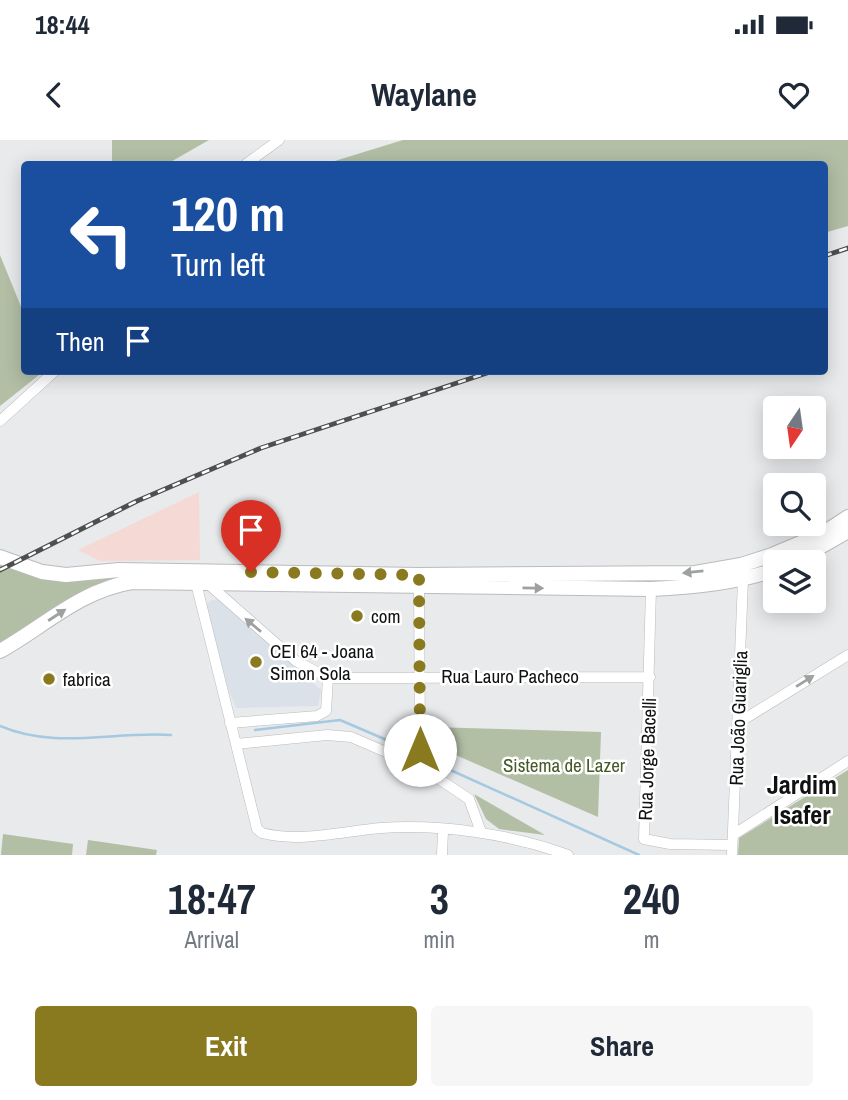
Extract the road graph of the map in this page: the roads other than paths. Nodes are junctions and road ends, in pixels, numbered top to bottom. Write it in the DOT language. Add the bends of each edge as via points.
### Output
graph roads {
  1 [pos="279,140"];
  2 [pos="250,161"];
  3 [pos="51,375"];
  4 [pos="0,421"];
  5 [pos="848,517"];
  6 [pos="848,531"];
  7 [pos="815,550"];
  8 [pos="0,557"];
  9 [pos="760,559"];
  10 [pos="763,574"];
  11 [pos="199,579"];
  12 [pos="743,580"];
  13 [pos="419,584"];
  14 [pos="651,589"];
  15 [pos="0,651"];
  16 [pos="848,655"];
  17 [pos="420,676"];
  18 [pos="650,677"];
  19 [pos="328,678"];
  20 [pos="739,698"];
  21 [pos="763,708"];
  22 [pos="230,723"];
  23 [pos="738,723"];
  24 [pos="236,744"];
  25 [pos="848,761"];
  26 [pos="421,767"];
  27 [pos="734,813"];
  28 [pos="752,823"];
  29 [pos="443,831"];
  30 [pos="481,832"];
  31 [pos="732,845"];
  32 [pos="442,855"];
  33 [pos="568,855"];
  1 -- 2 [label="street"];
  3 -- 4 [label="street"];
  5 -- 9 [label="main road" via="822,534"];
  6 -- 7 [label="main road"];
  8 -- 11 [label="main road" via="54,575 119,570"];
  9 -- 12 [label="main road"];
  9 -- 13 [label="main road, one-way" via="695,573"];
  10 -- 12 [label="main road"];
  11 -- 13 [label="main road"];
  15 -- 11 [label="main road, one-way" via="95,592 132,582"];
  19 -- 11 [label="street, one-way" via="296,661"];
  11 -- 22 [label="street"];
  12 -- 14 [label="main road"];
  12 -- 20 [label="street, Rua João Guariglia"];
  13 -- 14 [label="main road, one-way"];
  13 -- 17 [label="street"];
  14 -- 18 [label="street, Rua Jorge Bacelli"];
  21 -- 16 [label="street, one-way"];
  17 -- 18 [label="street, Rua Lauro Pacheco"];
  17 -- 19 [label="street, Rua Lauro Pacheco"];
  17 -- 26 [label="street" via="420,750 449,752"];
  18 -- 31 [label="street, Rua Jorge Bacelli" via="643,839"];
  19 -- 22 [label="street" via="326,711 317,716"];
  20 -- 21 [label="street" via="753,709"];
  20 -- 23 [label="street, Rua João Guariglia"];
  21 -- 23 [label="street"];
  22 -- 24 [label="street"];
  23 -- 27 [label="street, Rua João Guariglia"];
  24 -- 26 [label="street" via="327,734 351,737"];
  24 -- 29 [label="street" via="257,829 262,833 315,835 384,828"];
  25 -- 28 [label="street"];
  26 -- 30 [label="street" via="469,799"];
  27 -- 28 [label="street"];
  27 -- 31 [label="street, Rua João Guariglia"];
  28 -- 31 [label="street"];
  29 -- 30 [label="street"];
  29 -- 32 [label="street"];
  30 -- 33 [label="street"];
}
